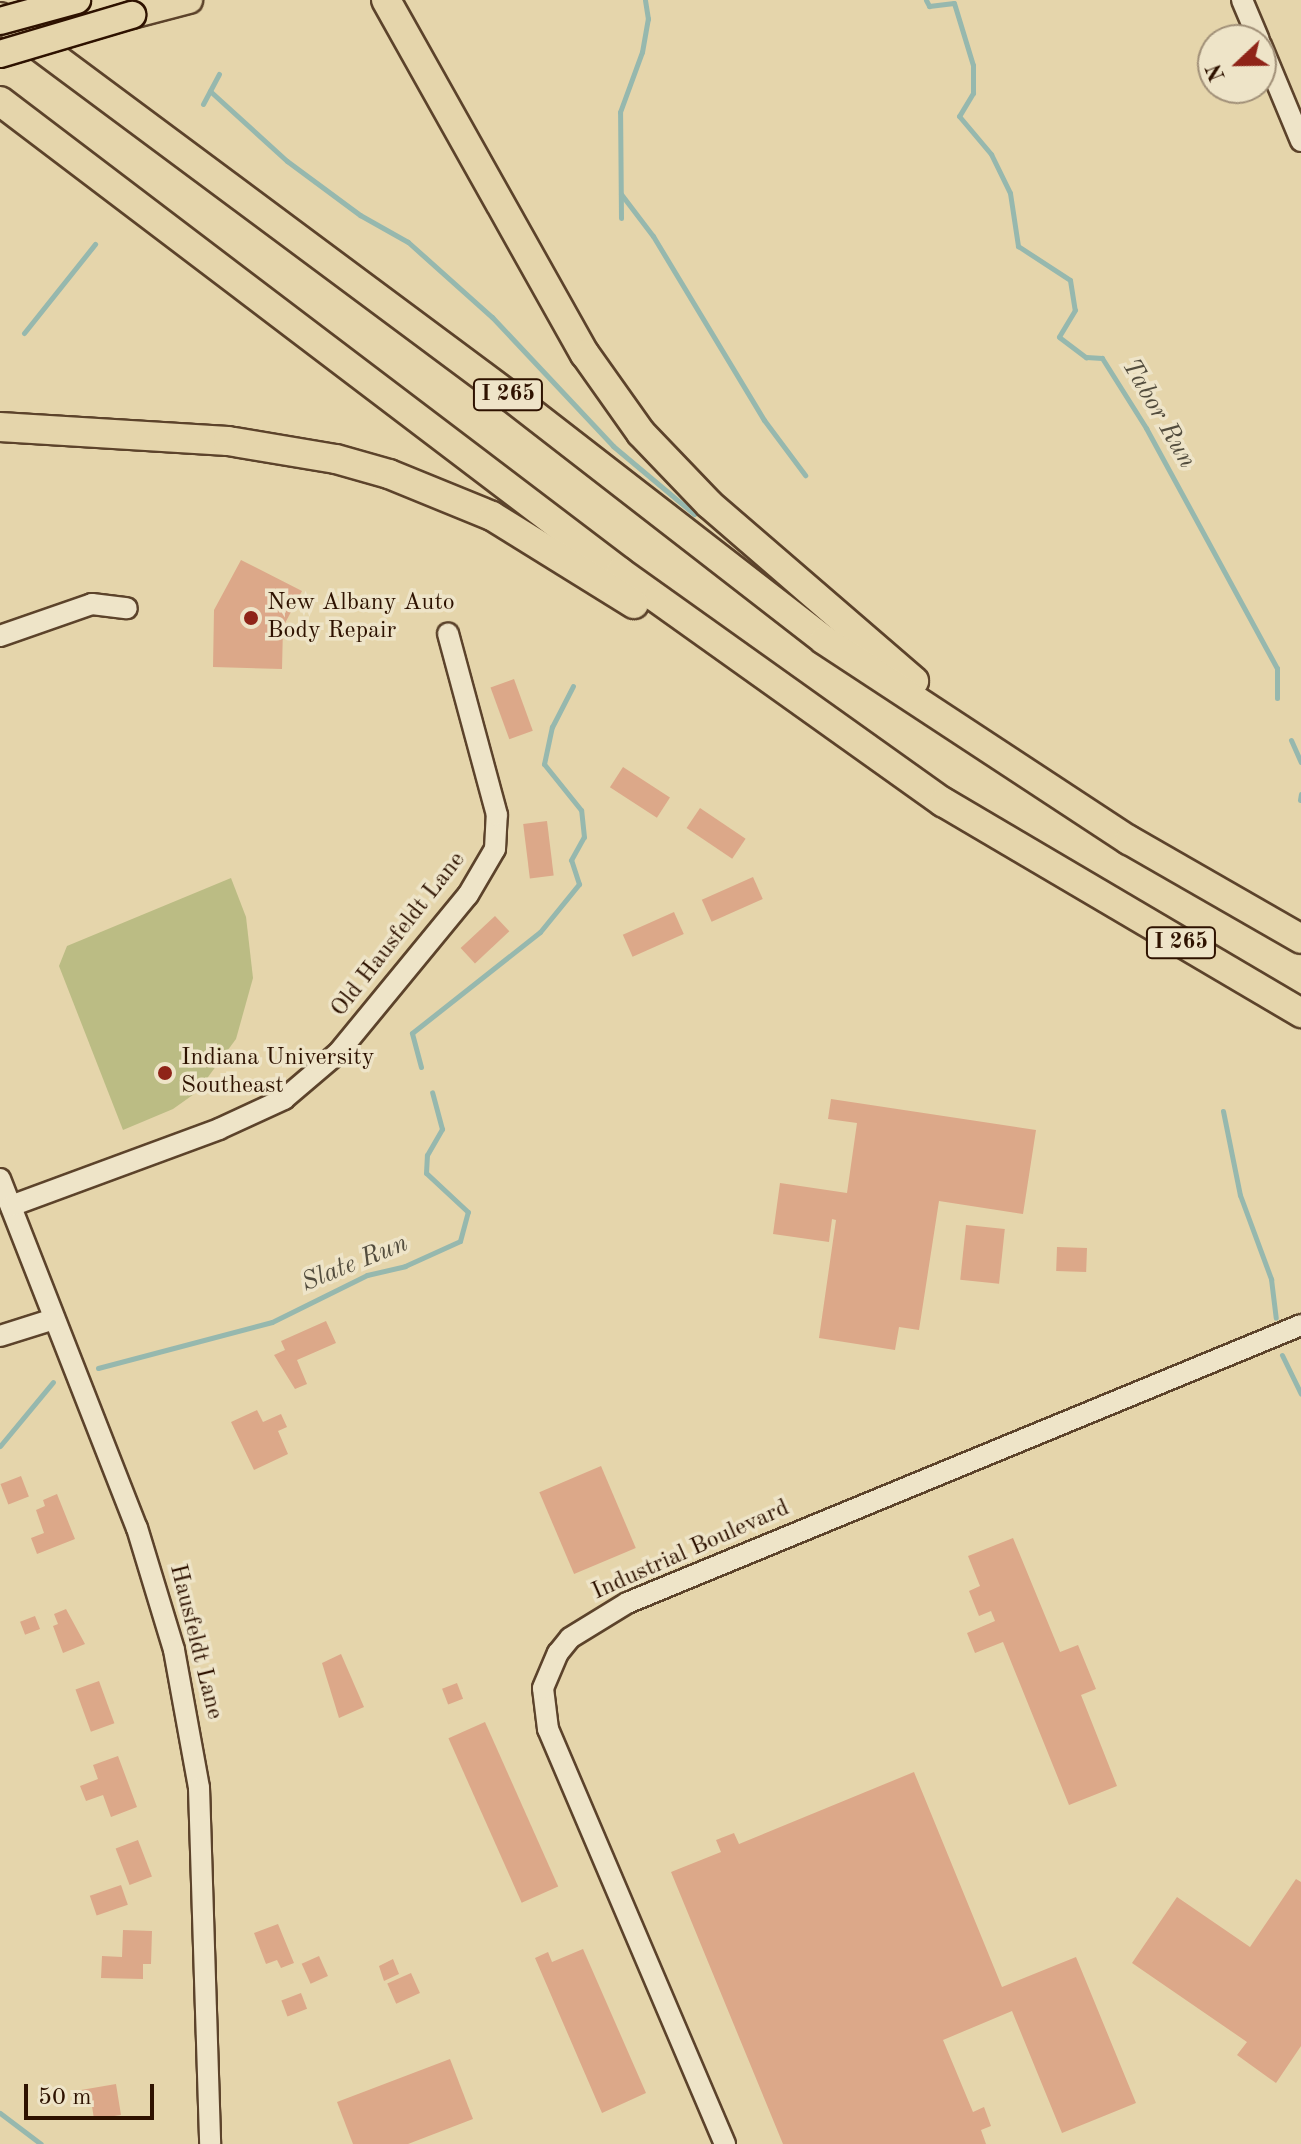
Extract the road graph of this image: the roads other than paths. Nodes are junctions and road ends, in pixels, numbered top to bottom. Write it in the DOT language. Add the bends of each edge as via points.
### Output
graph roads {
  1 [pos="77,0"];
  2 [pos="189,0"];
  3 [pos="386,0"];
  4 [pos="398,0"];
  5 [pos="1242,0"];
  6 [pos="0,19"];
  7 [pos="1252,24"];
  8 [pos="411,40"];
  9 [pos="0,54"];
  10 [pos="1277,83"];
  11 [pos="0,101"];
  12 [pos="1301,141"];
  13 [pos="0,427"];
  14 [pos="127,608"];
  15 [pos="448,634"];
  16 [pos="0,636"];
  17 [pos="837,728"];
  18 [pos="1019,769"];
  19 [pos="1301,939"];
  20 [pos="1301,1013"];
  21 [pos="0,1179"];
  22 [pos="11,1206"];
  23 [pos="54,1319"];
  24 [pos="1301,1325"];
  25 [pos="0,1336"];
  26 [pos="210,2144"];
  27 [pos="725,2144"];
  1 -- 6 [label="main road, bridge"];
  2 -- 9 [label="main road, bridge"];
  3 -- 8 [label="highway"];
  4 -- 8 [label="highway"];
  5 -- 7 [label="street"];
  6 -- 18 [label="highway, I 265" via="511,397 824,640"];
  8 -- 18 [label="highway" via="580,345 641,433 744,535"];
  10 -- 12 [label="street"];
  11 -- 17 [label="highway, I 265" via="585,545"];
  13 -- 17 [label="highway" via="228,441 336,459 389,474 492,516"];
  14 -- 16 [label="street" via="92,604"];
  15 -- 22 [label="street, Old Hausfeldt Lane" via="497,815 495,849 468,895 338,1053 284,1099 219,1129"];
  17 -- 20 [label="highway, I 265" via="1060,874"];
  18 -- 19 [label="highway, I 265" via="1129,840"];
  21 -- 22 [label="street, Hausfeldt Lane"];
  22 -- 23 [label="street, Hausfeldt Lane"];
  23 -- 25 [label="street"];
  23 -- 26 [label="street, Hausfeldt Lane" via="157,1586 184,1697 199,1788"];
  24 -- 27 [label="street, Industrial Boulevard" via="627,1603 570,1638 558,1653 543,1688 548,1729"];
}
